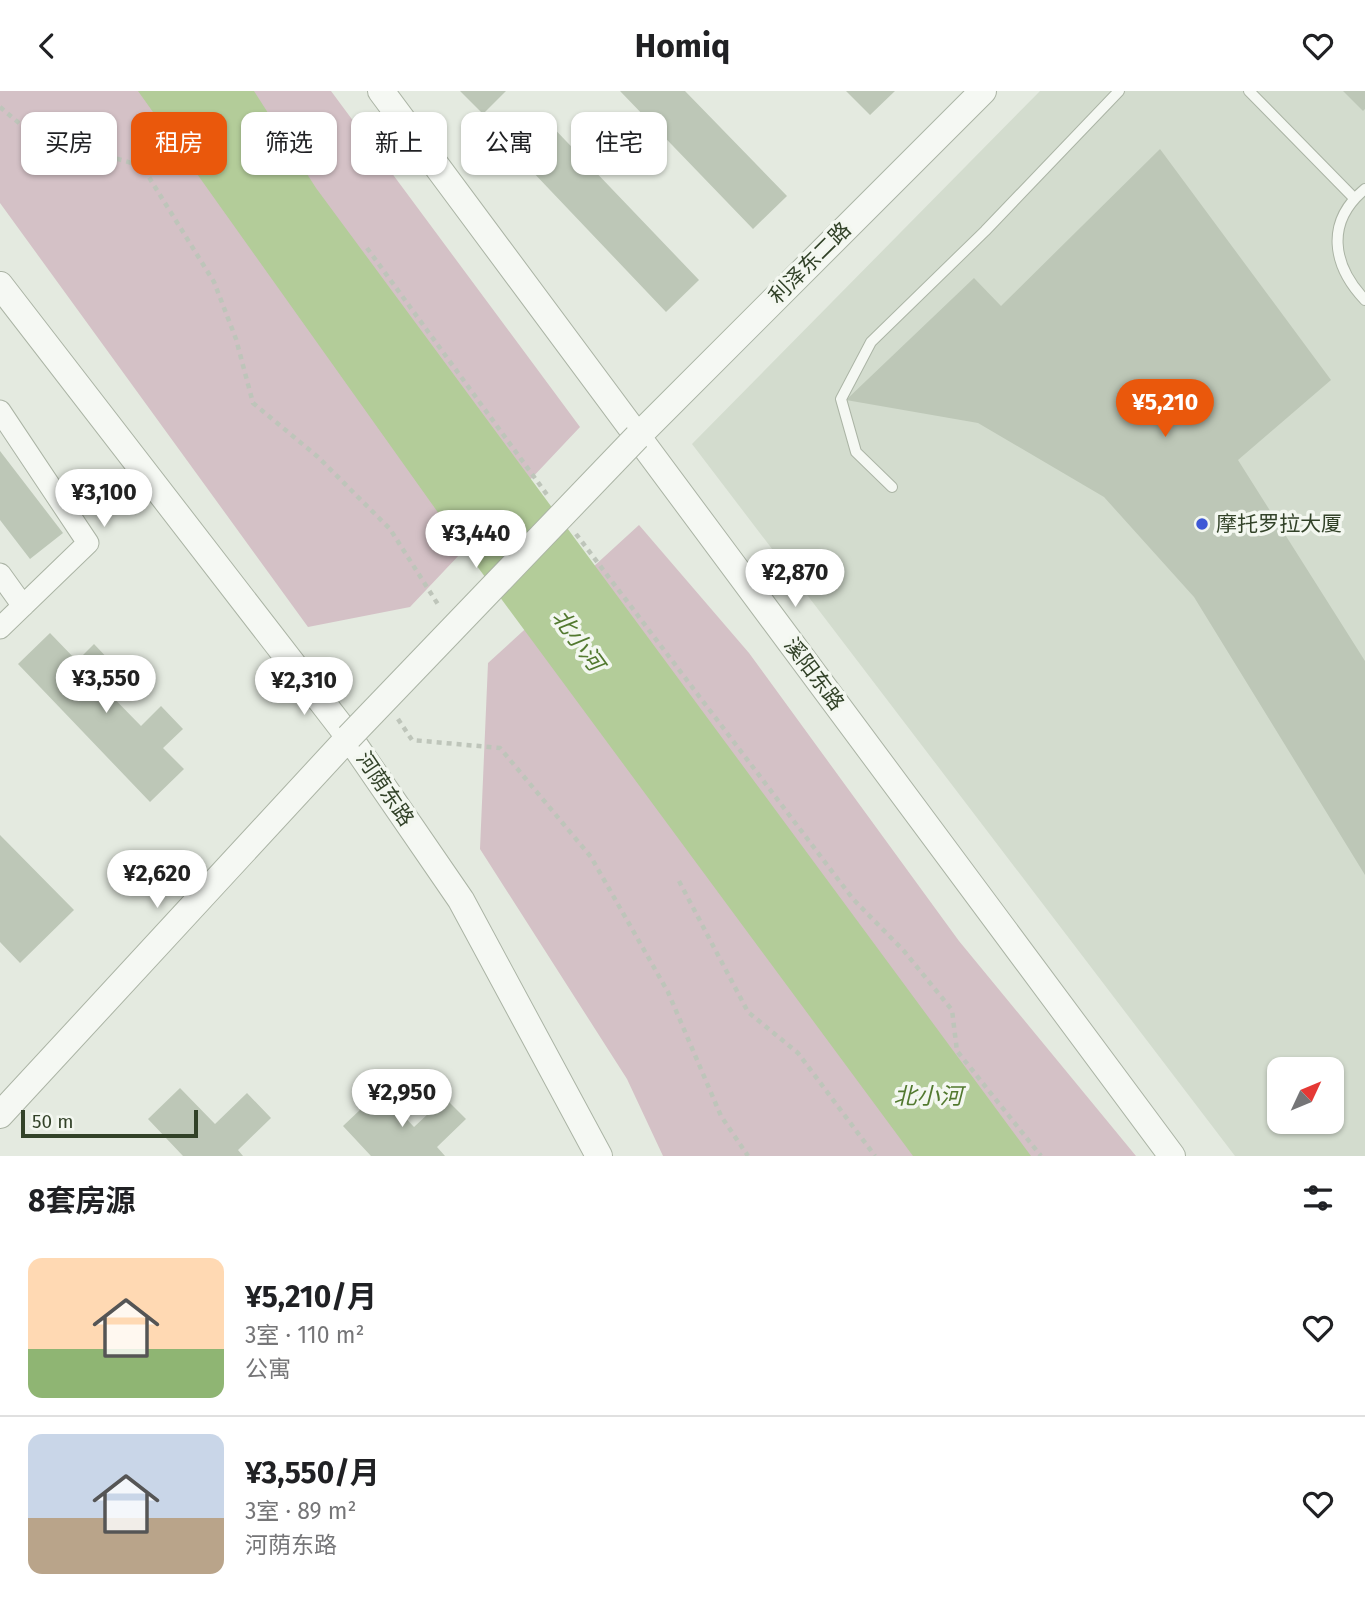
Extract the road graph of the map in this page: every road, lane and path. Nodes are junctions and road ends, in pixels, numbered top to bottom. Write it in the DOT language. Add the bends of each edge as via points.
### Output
graph roads {
  1 [pos="381,91"];
  2 [pos="983,91"];
  3 [pos="1119,91"];
  4 [pos="1249,91"];
  5 [pos="0,107"];
  6 [pos="1365,189"];
  7 [pos="1354,198"];
  8 [pos="367,248"];
  9 [pos="0,285"];
  10 [pos="1365,300"];
  11 [pos="0,411"];
  12 [pos="637,437"];
  13 [pos="892,487"];
  14 [pos="553,503"];
  15 [pos="569,525"];
  16 [pos="0,574"];
  17 [pos="23,606"];
  18 [pos="430,614"];
  19 [pos="0,628"];
  20 [pos="392,711"];
  21 [pos="349,737"];
  22 [pos="679,881"];
  23 [pos="0,1115"];
  24 [pos="599,1156"];
  25 [pos="748,1156"];
  26 [pos="875,1156"];
  27 [pos="1041,1156"];
  28 [pos="1172,1156"];
  1 -- 12 [label="street, 溪阳东路"];
  2 -- 12 [label="street, 利泽东二路"];
  3 -- 13 [label="lane" via="985,232 871,342 841,399 856,452"];
  4 -- 7 [label="lane"];
  5 -- 18 [label="path" via="32,134 142,166 214,282 253,403 318,457 390,529 439,605"];
  6 -- 7 [label="lane"];
  7 -- 10 [label="lane" via="1342,218 1337,240 1339,263"];
  8 -- 14 [label="path"];
  9 -- 21 [label="street, 河荫东路"];
  11 -- 17 [label="street" via="88,543"];
  12 -- 21 [label="street, 利泽东二路, bridge"];
  12 -- 28 [label="street, 溪阳东路"];
  15 -- 27 [label="path" via="853,899 952,1010 957,1051"];
  16 -- 17 [label="street"];
  17 -- 19 [label="street"];
  20 -- 25 [label="path" via="412,740 500,748 591,857 668,992 721,1116"];
  21 -- 23 [label="street, 利泽东二路"];
  21 -- 24 [label="street, 河荫东路" via="461,900"];
  22 -- 26 [label="path" via="748,1011 798,1053"];
}
